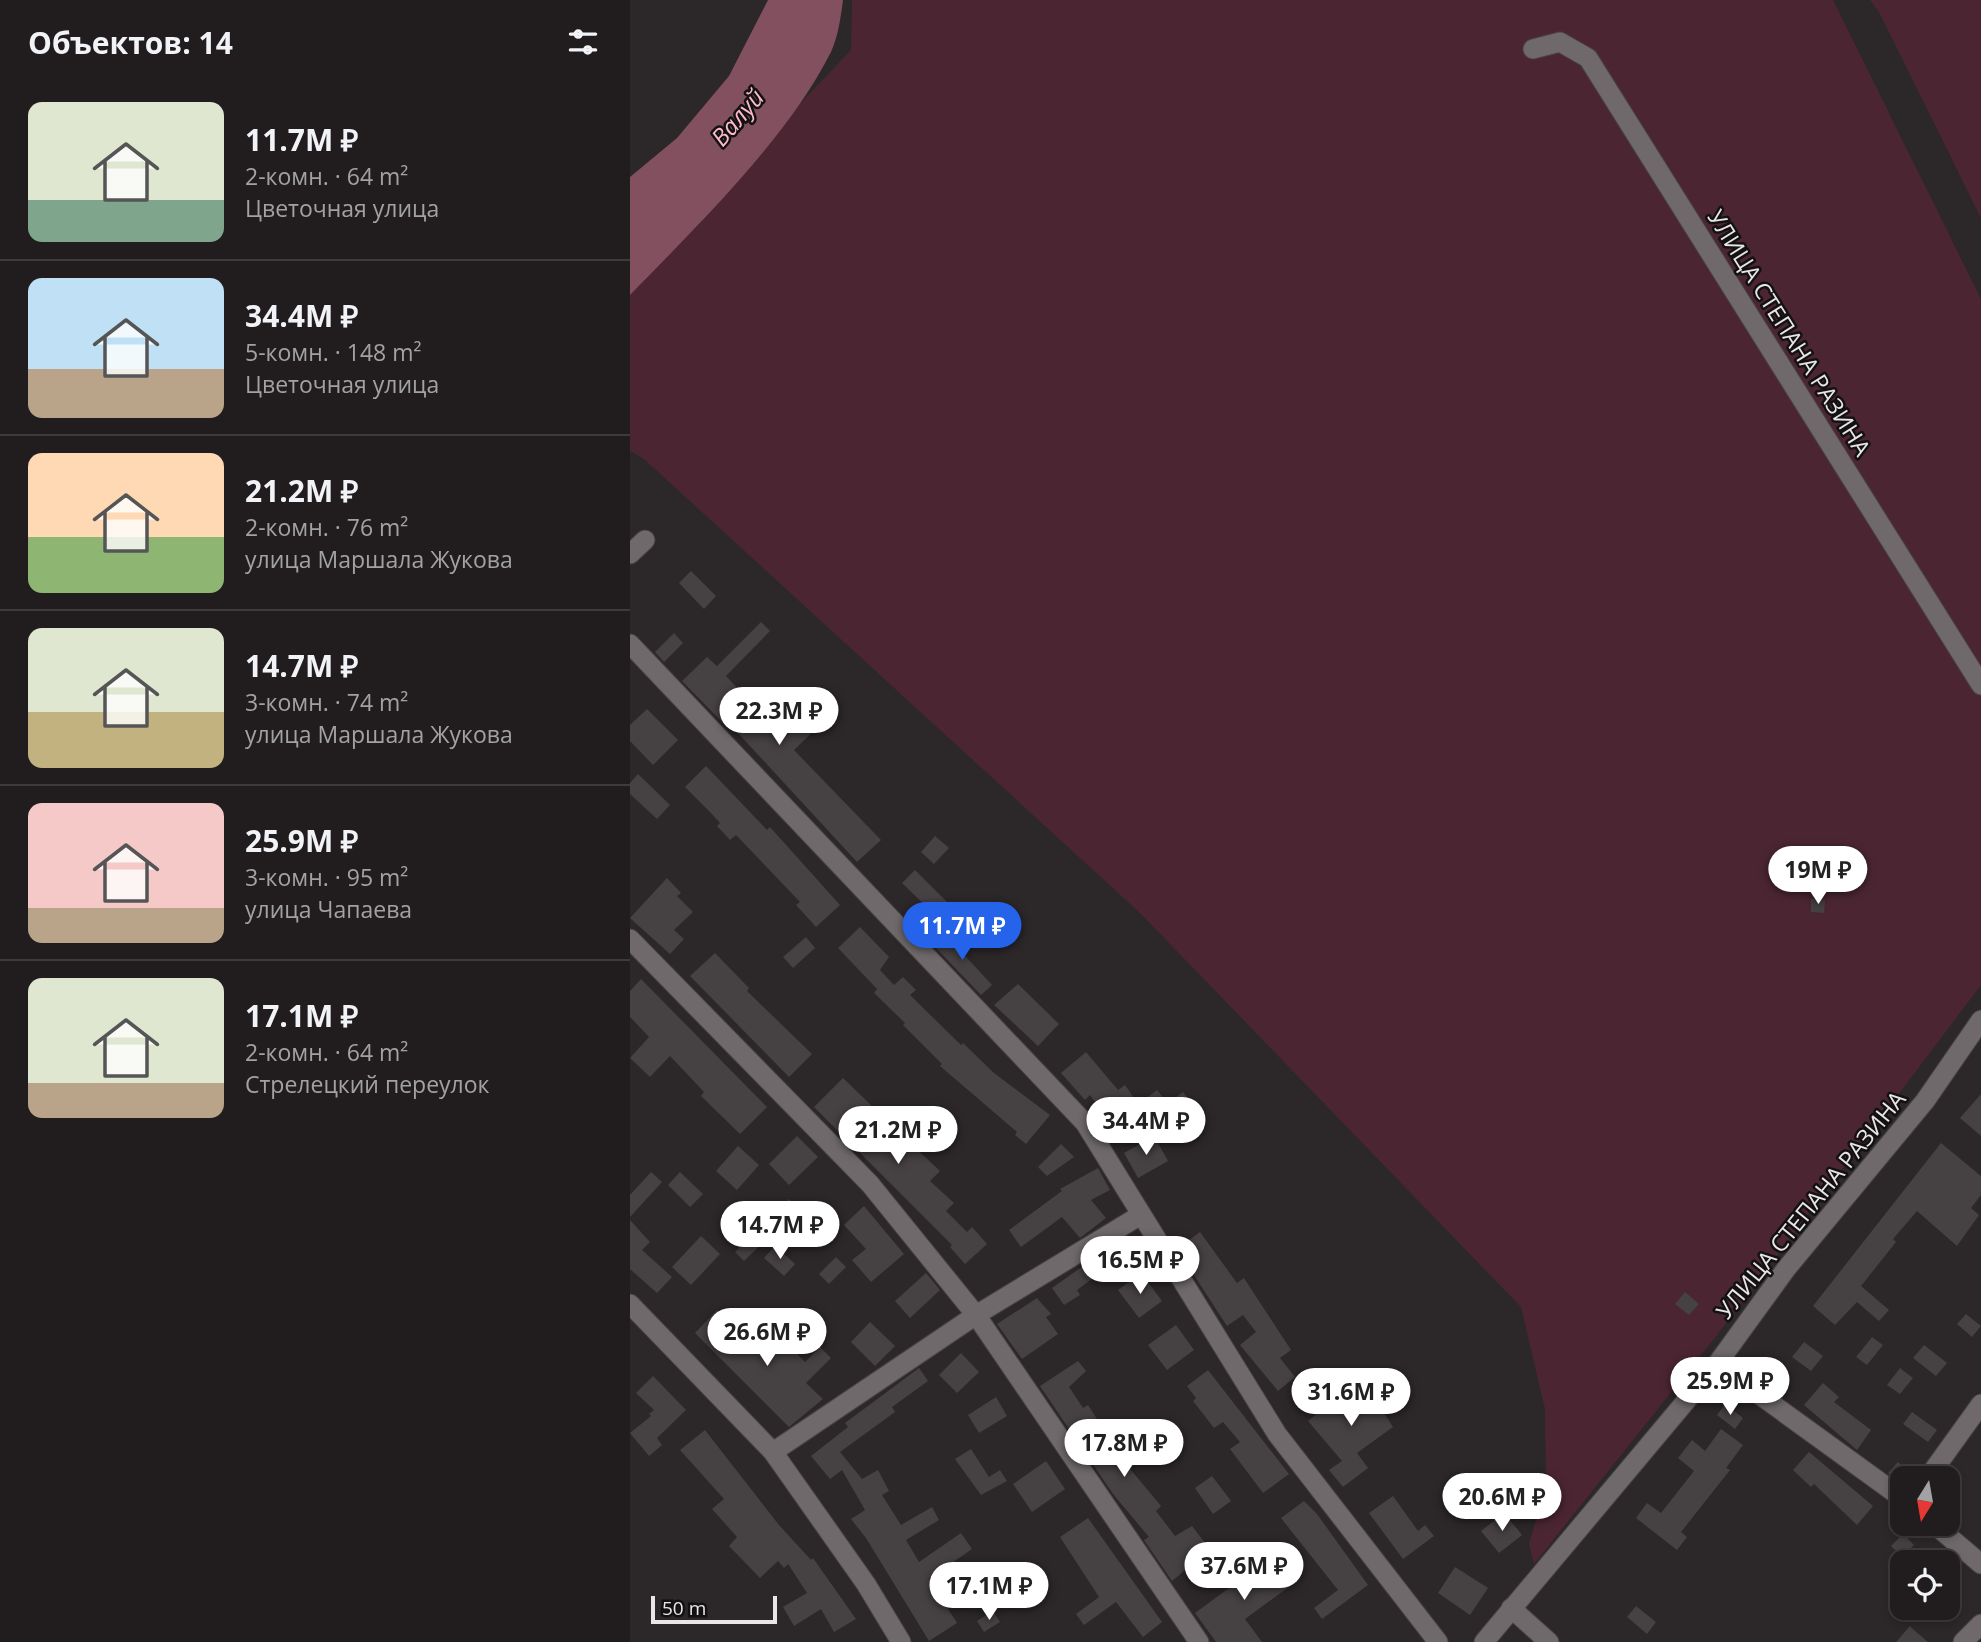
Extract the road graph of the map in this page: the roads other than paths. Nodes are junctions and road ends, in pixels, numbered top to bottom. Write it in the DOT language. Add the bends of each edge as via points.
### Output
graph roads {
  1 [pos="1533,49"];
  2 [pos="630,644"];
  3 [pos="1981,685"];
  4 [pos="630,939"];
  5 [pos="1981,1020"];
  6 [pos="1139,1216"];
  7 [pos="630,1304"];
  8 [pos="976,1315"];
  9 [pos="1717,1364"];
  10 [pos="1981,1404"];
  11 [pos="773,1452"];
  12 [pos="1936,1466"];
  13 [pos="1890,1490"];
  14 [pos="1948,1536"];
  15 [pos="1981,1564"];
  16 [pos="1511,1608"];
  17 [pos="1981,1624"];
  18 [pos="901,1642"];
  19 [pos="1199,1642"];
  20 [pos="1438,1642"];
  21 [pos="1484,1642"];
  22 [pos="1549,1642"];
  23 [pos="1963,1642"];
  1 -- 3 [label="street, УЛИЦА СТЕПАНА РАЗИНА" via="1560,42 1588,58"];
  2 -- 6 [label="street" via="1085,1123"];
  4 -- 8 [label="street" via="870,1184"];
  5 -- 9 [label="street, УЛИЦА СТЕПАНА РАЗИНА" via="1925,1101 1786,1269"];
  6 -- 8 [label="street"];
  6 -- 20 [label="street" via="1277,1434"];
  7 -- 11 [label="street"];
  8 -- 11 [label="street"];
  8 -- 19 [label="street"];
  9 -- 13 [label="street"];
  9 -- 16 [label="street, УЛИЦА СТЕПАНА РАЗИНА"];
  10 -- 12 [label="street"];
  11 -- 18 [label="street"];
  14 -- 15 [label="street"];
  16 -- 21 [label="street, УЛИЦА СТЕПАНА РАЗИНА"];
  16 -- 22 [label="street"];
  17 -- 23 [label="street"];
}
